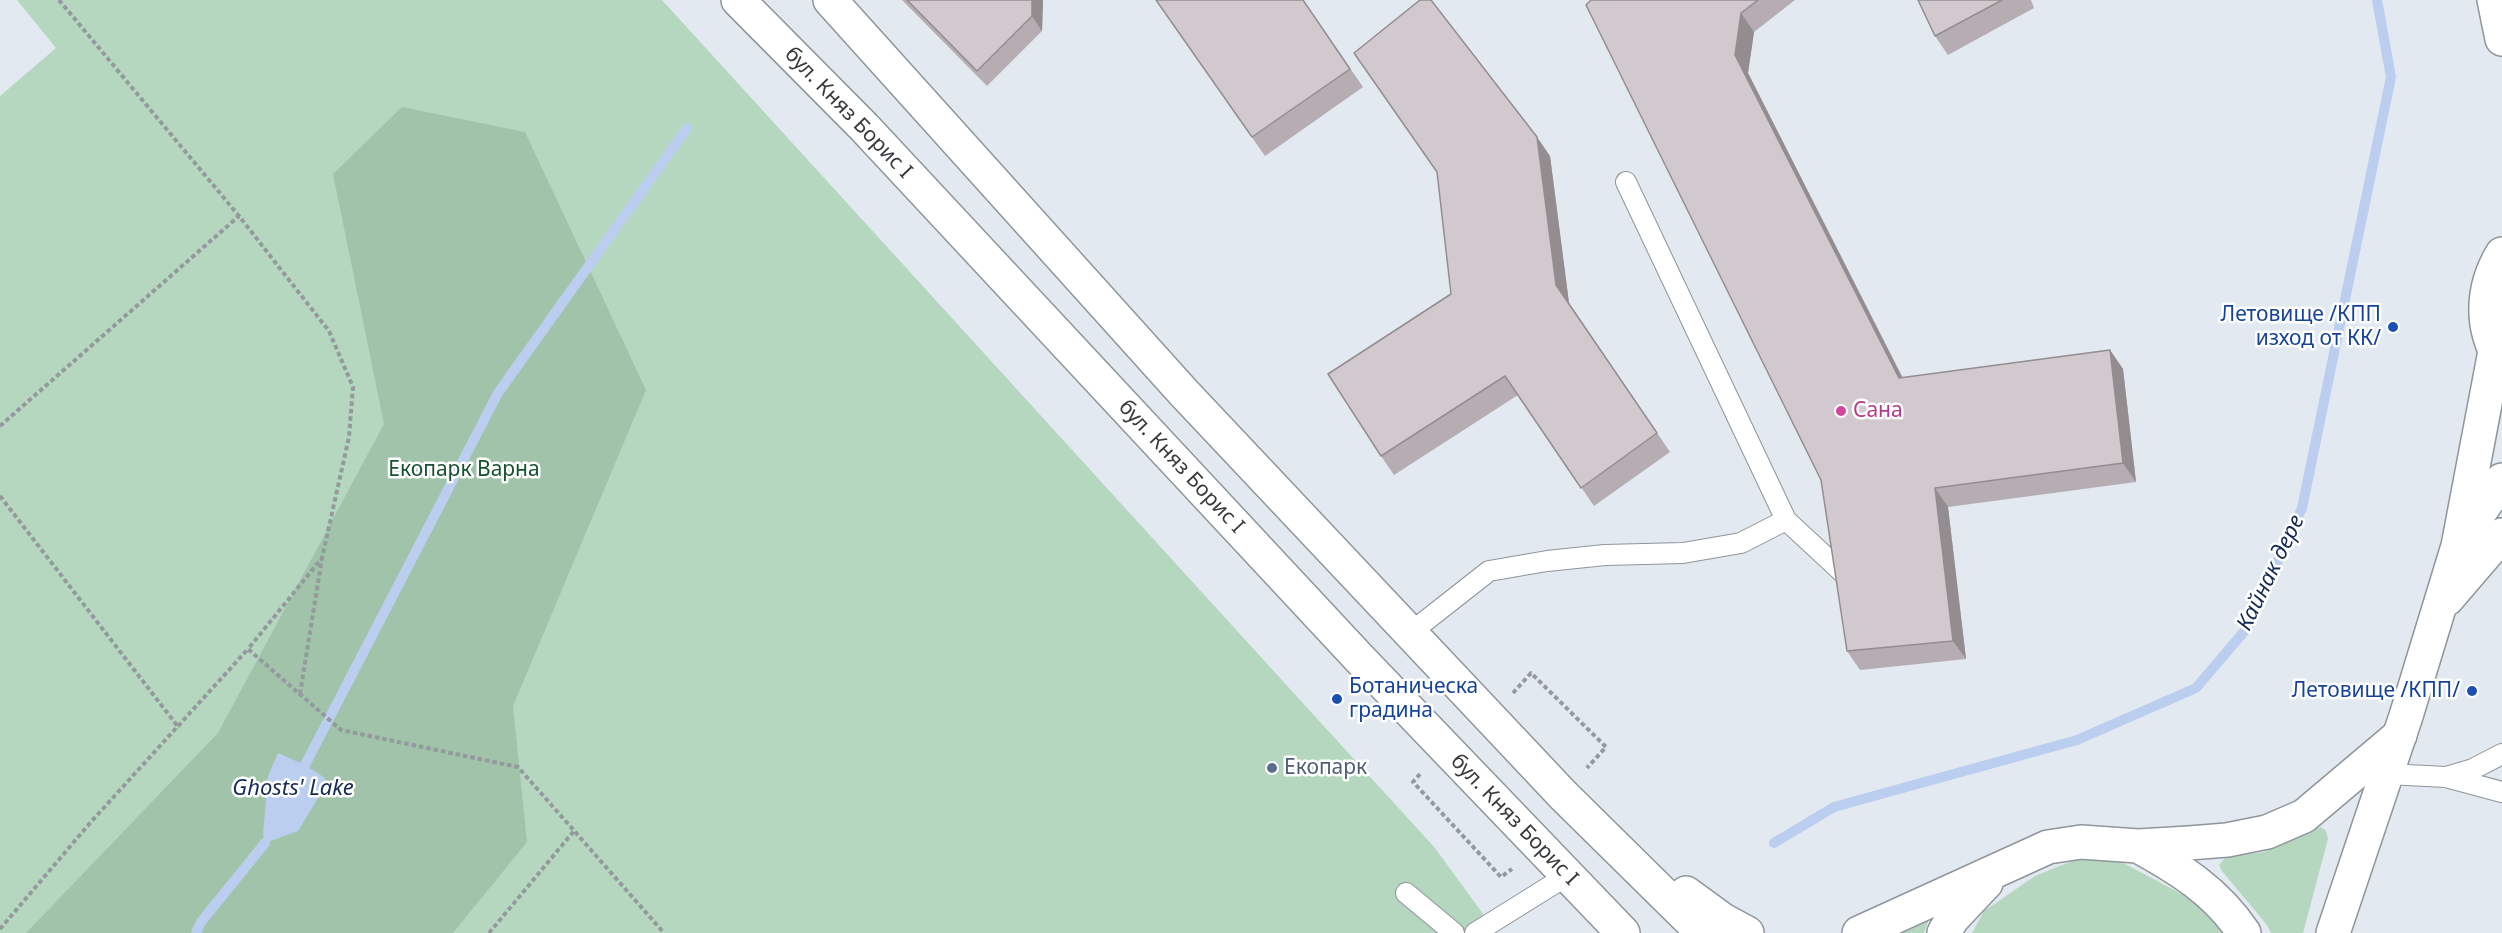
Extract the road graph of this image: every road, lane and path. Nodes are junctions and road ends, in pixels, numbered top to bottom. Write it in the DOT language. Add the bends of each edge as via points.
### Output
graph roads {
  1 [pos="60,0"];
  2 [pos="738,0"];
  3 [pos="2494,0"];
  4 [pos="840,7"];
  5 [pos="2502,39"];
  6 [pos="1626,182"];
  7 [pos="240,216"];
  8 [pos="2502,254"];
  9 [pos="2498,357"];
  10 [pos="0,426"];
  11 [pos="2502,480"];
  12 [pos="0,496"];
  13 [pos="1786,520"];
  14 [pos="2502,535"];
  15 [pos="2458,546"];
  16 [pos="322,558"];
  17 [pos="1842,572"];
  18 [pos="2438,610"];
  19 [pos="1410,633"];
  20 [pos="248,649"];
  21 [pos="1531,673"];
  22 [pos="300,694"];
  23 [pos="179,728"];
  24 [pos="2400,735"];
  25 [pos="1606,747"];
  26 [pos="2502,754"];
  27 [pos="2387,774"];
  28 [pos="2446,777"];
  29 [pos="1413,782"];
  30 [pos="2502,792"];
  31 [pos="1598,830"];
  32 [pos="574,831"];
  33 [pos="2138,846"];
  34 [pos="1997,872"];
  35 [pos="1501,877"];
  36 [pos="1576,884"];
  37 [pos="1406,893"];
  38 [pos="0,929"];
  39 [pos="489,933"];
  40 [pos="664,933"];
  41 [pos="1454,933"];
  42 [pos="1475,933"];
  43 [pos="1615,933"];
  44 [pos="1623,933"];
  45 [pos="1703,933"];
  46 [pos="1747,933"];
  47 [pos="1859,933"];
  48 [pos="1944,933"];
  49 [pos="2244,933"];
  50 [pos="2333,933"];
  1 -- 7 [label="path"];
  2 -- 36 [label="main road, бул. Княз Борис I" via="864,128 1351,650"];
  3 -- 5 [label="main road"];
  4 -- 19 [label="main road" via="1184,393"];
  6 -- 13 [label="lane"];
  7 -- 10 [label="path"];
  7 -- 16 [label="path" via="329,331 353,387 349,437"];
  8 -- 9 [label="main road" via="2485,299 2485,317"];
  9 -- 15 [label="main road"];
  11 -- 15 [label="main road"];
  12 -- 23 [label="path"];
  13 -- 17 [label="lane"];
  13 -- 19 [label="lane" via="1742,543 1683,553 1547,561 1489,571"];
  14 -- 18 [label="main road"];
  15 -- 18 [label="main road"];
  16 -- 20 [label="path"];
  16 -- 22 [label="path"];
  18 -- 24 [label="main road"];
  19 -- 31 [label="main road"];
  20 -- 22 [label="path"];
  20 -- 23 [label="path"];
  21 -- 25 [label="path"];
  22 -- 32 [label="path" via="341,730 518,767"];
  23 -- 38 [label="path" via="90,823"];
  24 -- 27 [label="main road"];
  24 -- 33 [label="main road" via="2304,816 2267,832 2228,840"];
  26 -- 28 [label="lane"];
  27 -- 28 [label="lane"];
  27 -- 50 [label="main road"];
  28 -- 30 [label="lane"];
  29 -- 35 [label="path"];
  31 -- 45 [label="main road"];
  31 -- 46 [label="main road" via="1722,920"];
  32 -- 39 [label="path"];
  32 -- 40 [label="path"];
  33 -- 34 [label="main road" via="2081,842 2048,847"];
  33 -- 49 [label="main road" via="2208,890"];
  34 -- 47 [label="main road"];
  34 -- 48 [label="main road" via="1952,919"];
  36 -- 42 [label="lane"];
  36 -- 43 [label="main road"];
  36 -- 44 [label="main road, бул. Княз Борис I"];
  37 -- 41 [label="lane"];
}
